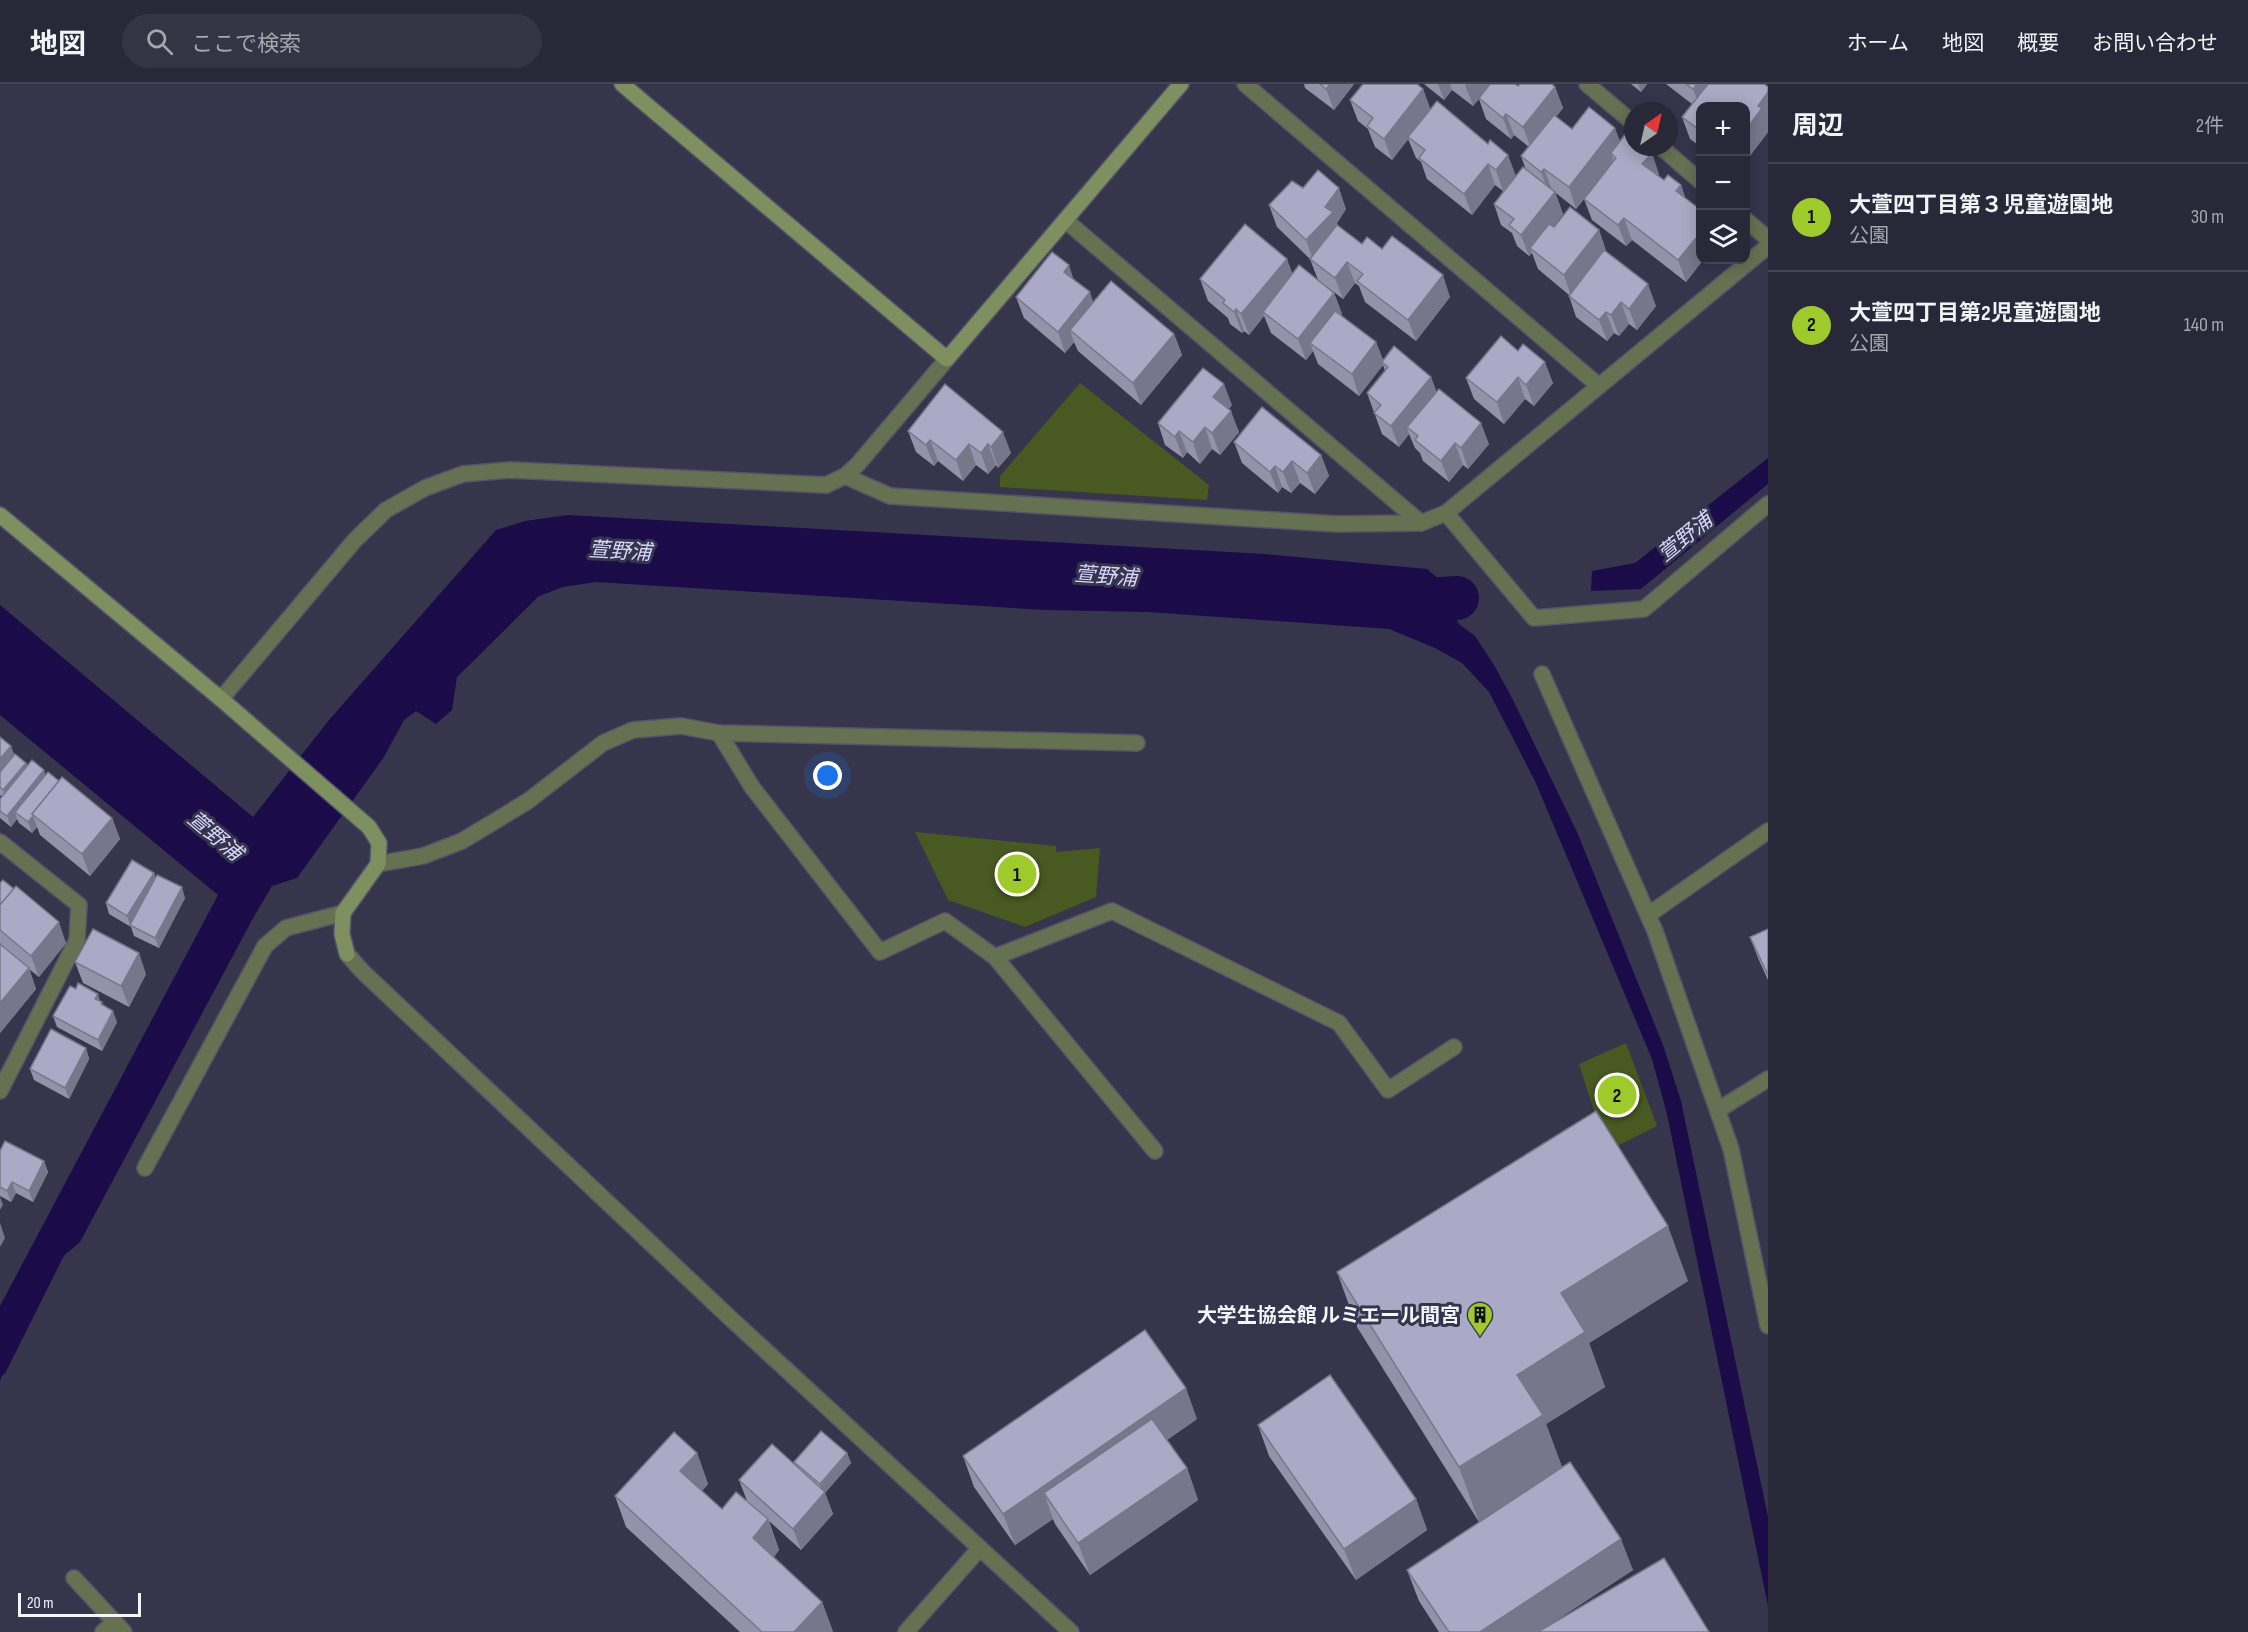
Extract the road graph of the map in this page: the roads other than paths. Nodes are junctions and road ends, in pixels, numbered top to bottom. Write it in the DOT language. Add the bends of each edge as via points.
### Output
graph roads {
  1 [pos="622,84"];
  2 [pos="1181,84"];
  3 [pos="1245,84"];
  4 [pos="1587,84"];
  5 [pos="1624,115"];
  6 [pos="1672,156"];
  7 [pos="1696,177"];
  8 [pos="1065,220"];
  9 [pos="1750,223"];
  10 [pos="1768,239"];
  11 [pos="1768,246"];
  12 [pos="947,359"];
  13 [pos="1599,386"];
  14 [pos="845,476"];
  15 [pos="1768,504"];
  16 [pos="1446,513"];
  17 [pos="0,514"];
  18 [pos="1421,523"];
  19 [pos="1542,674"];
  20 [pos="222,699"];
  21 [pos="719,732"];
  22 [pos="1137,743"];
  23 [pos="1768,831"];
  24 [pos="0,843"];
  25 [pos="378,864"];
  26 [pos="343,913"];
  27 [pos="1648,915"];
  28 [pos="995,957"];
  29 [pos="1454,1047"];
  30 [pos="1768,1079"];
  31 [pos="0,1091"];
  32 [pos="1718,1110"];
  33 [pos="1155,1151"];
  34 [pos="145,1168"];
  35 [pos="1768,1326"];
  36 [pos="980,1548"];
  37 [pos="75,1578"];
  38 [pos="114,1629"];
  39 [pos="906,1632"];
  40 [pos="1071,1632"];
  1 -- 12 [label="street"];
  2 -- 8 [label="street"];
  3 -- 13 [label="street"];
  4 -- 5 [label="street"];
  6 -- 7 [label="street"];
  8 -- 12 [label="street"];
  8 -- 18 [label="street"];
  9 -- 10 [label="street"];
  11 -- 13 [label="street"];
  12 -- 14 [label="street"];
  13 -- 16 [label="street"];
  14 -- 18 [label="street" via="890,496 1337,524"];
  14 -- 20 [label="street" via="826,485 511,470 463,474 425,488 386,510 355,540"];
  15 -- 16 [label="street" via="1644,609 1534,618"];
  16 -- 18 [label="street"];
  17 -- 20 [label="street"];
  19 -- 27 [label="street"];
  20 -- 25 [label="street" via="369,826 379,843"];
  21 -- 22 [label="street"];
  21 -- 25 [label="street" via="681,726 633,730 603,743 528,801 462,841 423,856"];
  21 -- 28 [label="street" via="752,787 880,952 945,921"];
  23 -- 27 [label="street"];
  24 -- 31 [label="street" via="80,904 77,940"];
  25 -- 26 [label="street"];
  26 -- 34 [label="street" via="286,928 265,946"];
  26 -- 36 [label="street" via="342,934 347,954 363,972"];
  27 -- 32 [label="street"];
  28 -- 29 [label="street" via="1112,911 1339,1023 1388,1090"];
  28 -- 33 [label="street"];
  30 -- 32 [label="street"];
  32 -- 35 [label="street" via="1731,1149"];
  36 -- 39 [label="street"];
  36 -- 40 [label="street"];
  37 -- 38 [label="street"];
}
